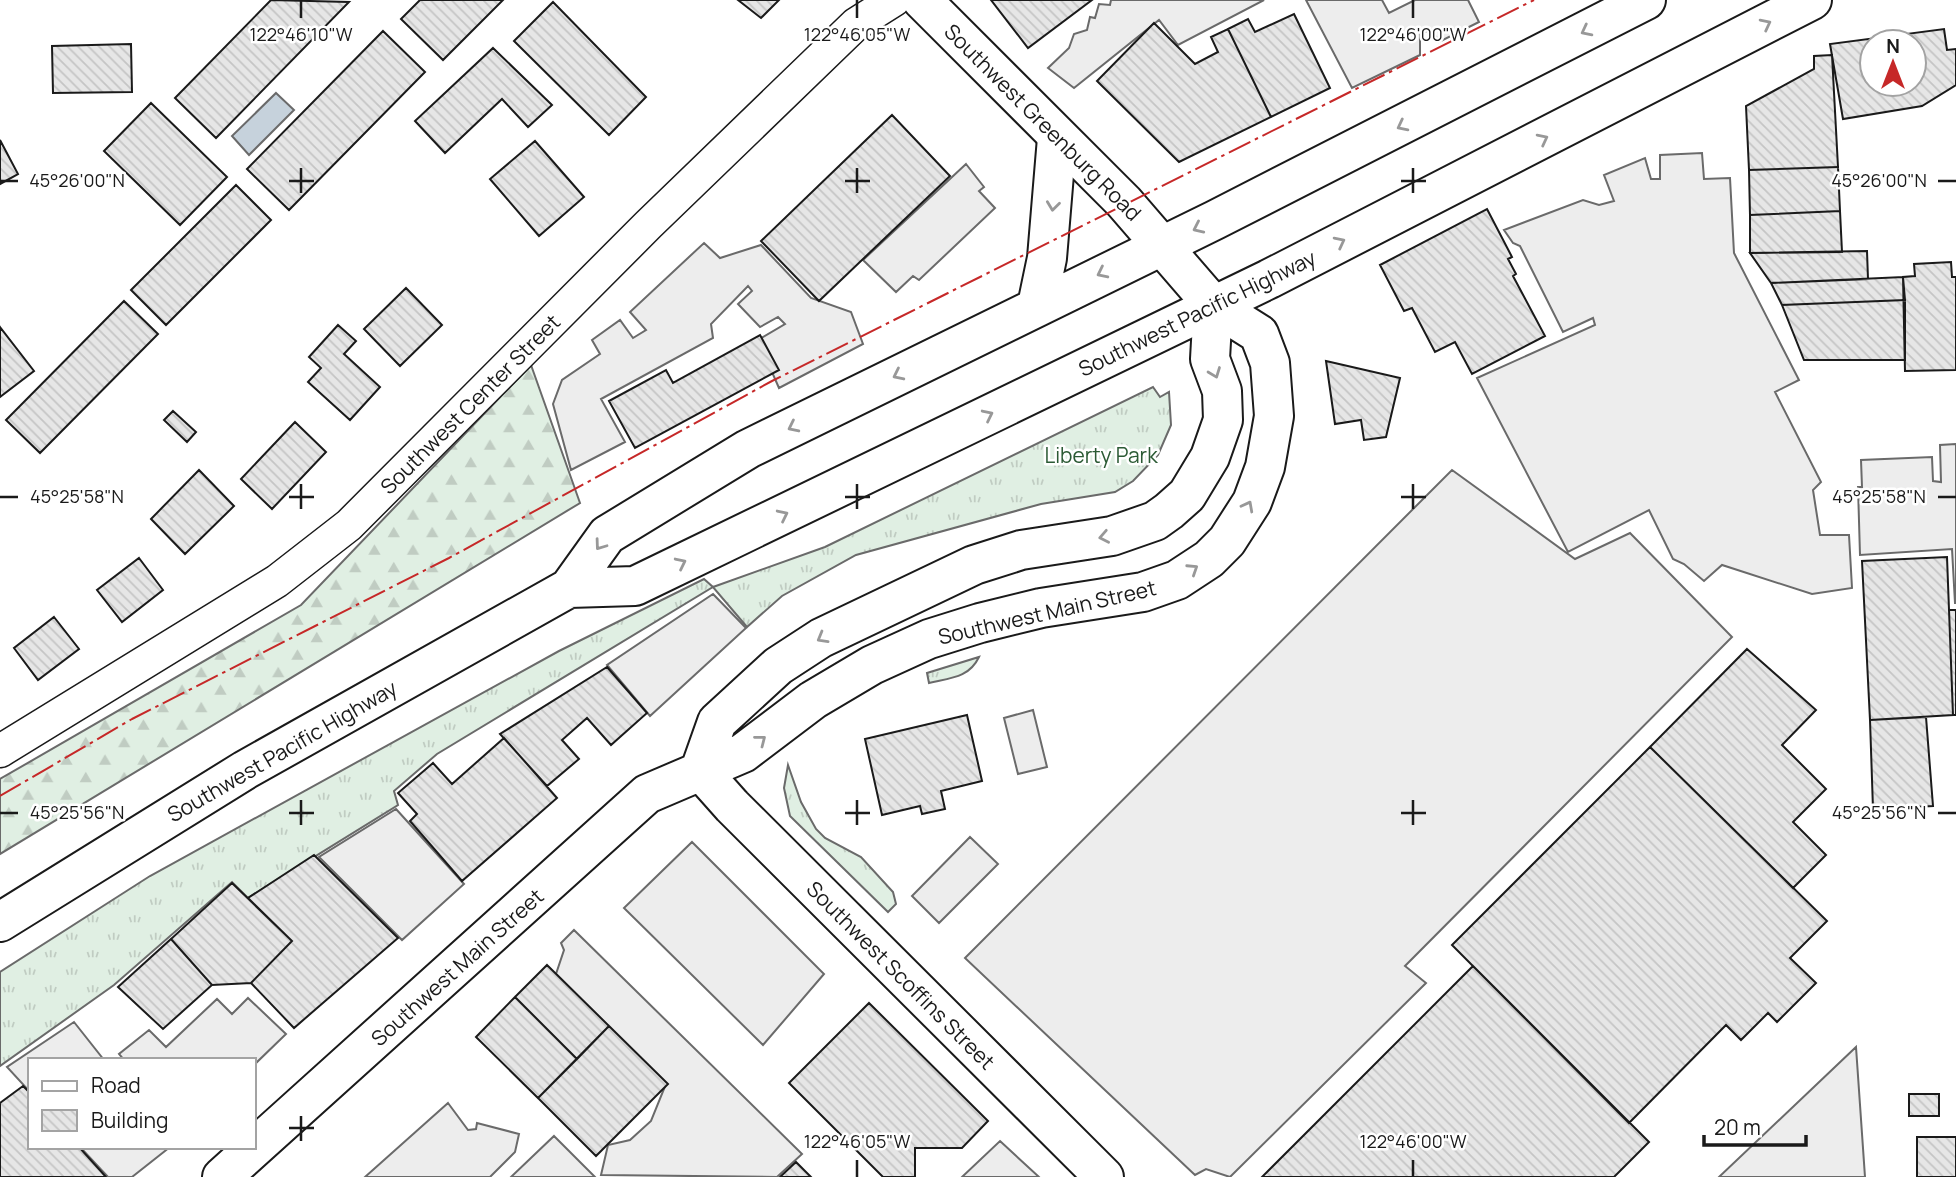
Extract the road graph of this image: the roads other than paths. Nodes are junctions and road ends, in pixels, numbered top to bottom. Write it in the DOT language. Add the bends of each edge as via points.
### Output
graph roads {
  1 [pos="894,0"];
  2 [pos="922,0"];
  3 [pos="1646,0"];
  4 [pos="1812,0"];
  5 [pos="1057,138"];
  6 [pos="1163,244"];
  7 [pos="1213,305"];
  8 [pos="1037,306"];
  9 [pos="569,588"];
  10 [pos="0,751"];
  11 [pos="700,770"];
  12 [pos="0,922"];
  13 [pos="256,1146"];
  14 [pos="253,1149"];
  15 [pos="222,1177"];
  16 [pos="1104,1177"];
  1 -- 10 [label="street, Southwest Center Street" via="847,33 349,525 277,581"];
  2 -- 5 [label="main road, Southwest Greenburg Road"];
  3 -- 6 [label="main road, Southwest Pacific Highway, one-way"];
  7 -- 4 [label="main road, Southwest Pacific Highway, one-way"];
  5 -- 6 [label="main road, Southwest Greenburg Road"];
  5 -- 8 [label="main road, one-way" via="1047,258"];
  6 -- 7 [label="main road, Southwest Main Street"];
  6 -- 8 [label="main road, Southwest Pacific Highway, one-way"];
  9 -- 7 [label="main road, Southwest Pacific Highway, one-way" via="635,586"];
  7 -- 11 [label="main road, one-way" via="1210,359 1222,391 1223,420 1210,457 1187,495 1170,511 1155,522 1112,536 1021,550 974,565 821,638 778,666 717,722"];
  11 -- 7 [label="main road, Southwest Main Street, one-way" via="743,754 813,700 872,665 929,639 1041,608 1143,592 1177,580 1209,559 1227,541 1252,502 1265,467 1274,416 1270,363 1259,334"];
  8 -- 9 [label="main road, Southwest Pacific Highway, one-way" via="736,456 607,535"];
  9 -- 12 [label="main road, Southwest Pacific Highway" via="245,770"];
  11 -- 13 [label="main road, Southwest Main Street" via="647,794"];
  11 -- 16 [label="main road, Southwest Scoffins Street"];
  14 -- 15 [label="main road, Southwest Main Street"];
}
